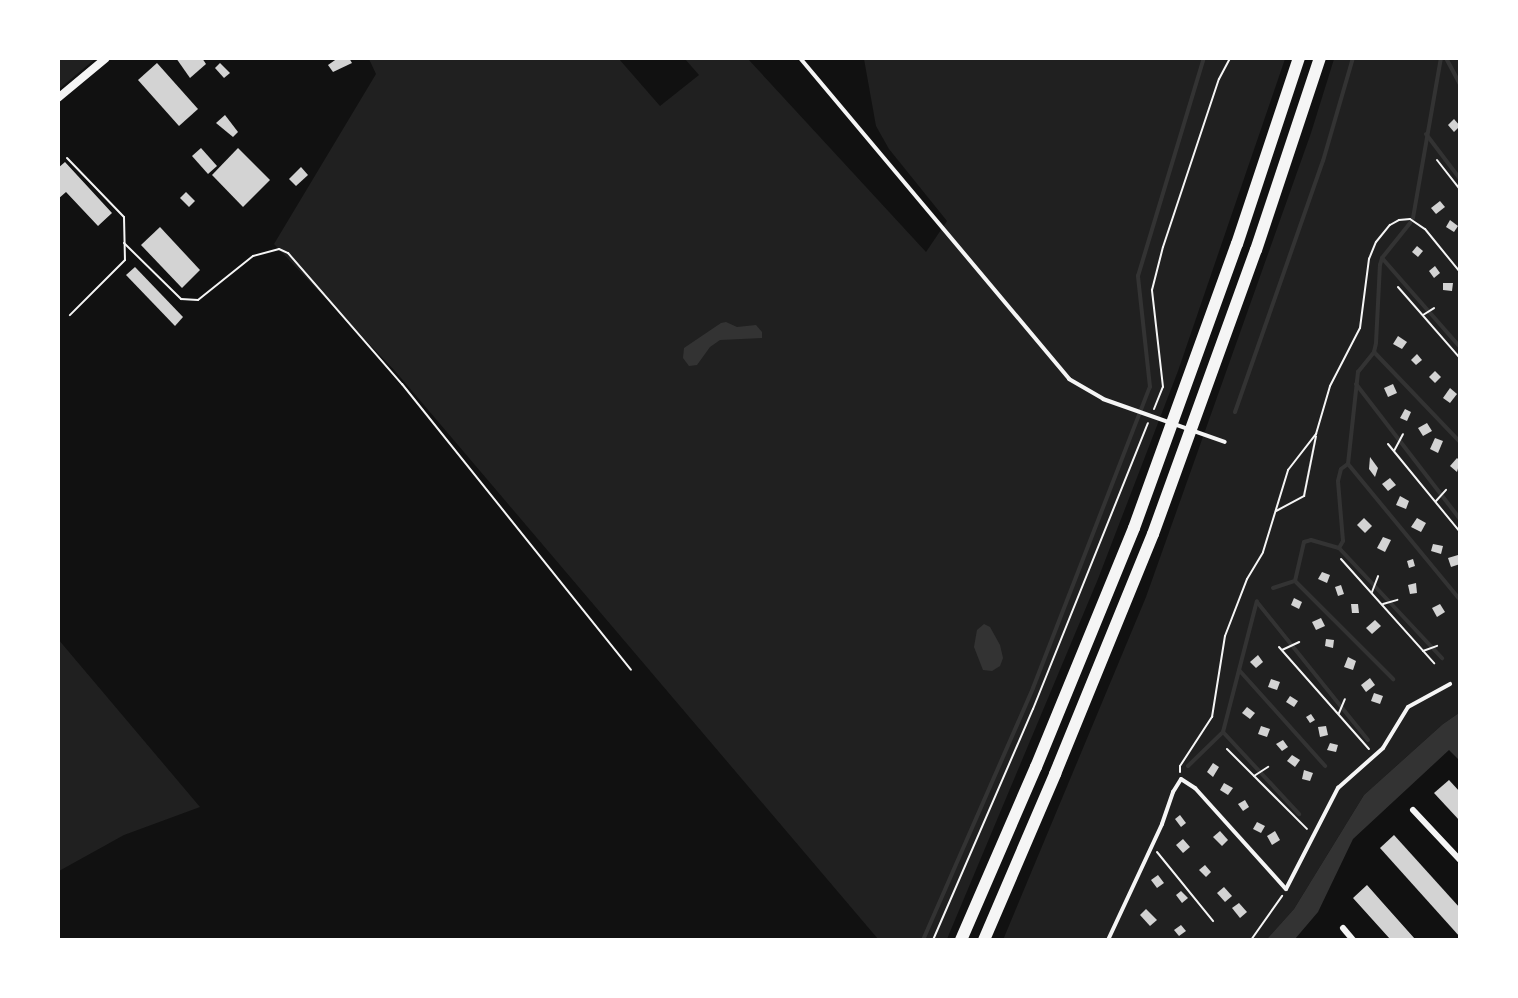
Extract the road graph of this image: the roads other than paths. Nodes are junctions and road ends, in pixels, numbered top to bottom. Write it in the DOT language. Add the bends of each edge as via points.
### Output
graph roads {
  1 [pos="106,58"];
  2 [pos="800,58"];
  3 [pos="1299,58"];
  4 [pos="1320,58"];
  5 [pos="58,98"];
  6 [pos="1225,442"];
  7 [pos="1450,684"];
  8 [pos="1413,810"];
  9 [pos="1460,860"];
  10 [pos="1343,928"];
  11 [pos="961,939"];
  12 [pos="984,939"];
  13 [pos="1108,939"];
  14 [pos="1353,939"];
  1 -- 5 [label="street"];
  2 -- 6 [label="lane" via="1069,379 1103,399"];
  3 -- 11 [label="highway" via="1134,528"];
  4 -- 12 [label="highway" via="1161,513"];
  7 -- 13 [label="lane" via="1408,707 1383,748 1338,788 1286,889 1196,788 1181,779"];
  8 -- 9 [label="street"];
  10 -- 14 [label="street"];
}
